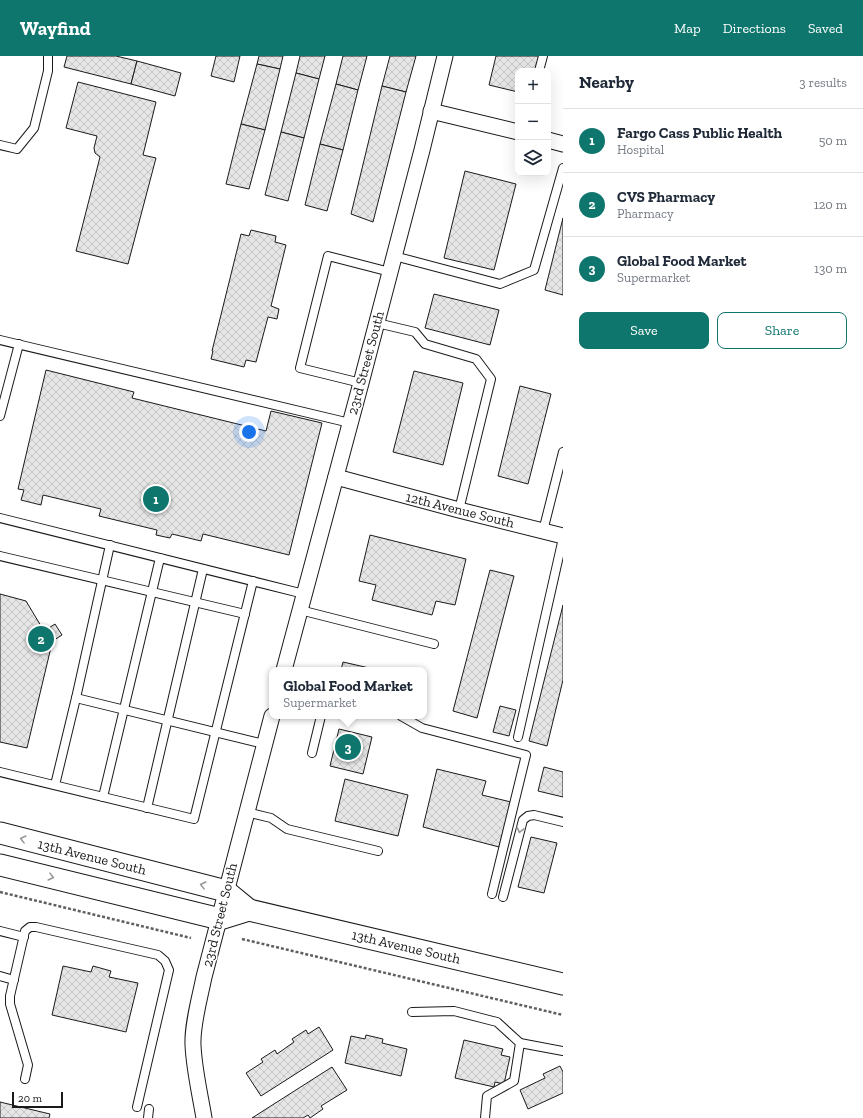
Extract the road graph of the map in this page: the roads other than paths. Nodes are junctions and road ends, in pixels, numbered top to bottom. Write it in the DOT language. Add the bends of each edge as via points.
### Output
graph roads {
  1 [pos="48,56"];
  2 [pos="445,56"];
  3 [pos="543,56"];
  4 [pos="540,68"];
  5 [pos="431,111"];
  6 [pos="515,131"];
  7 [pos="551,141"];
  8 [pos="563,144"];
  9 [pos="0,145"];
  10 [pos="563,168"];
  11 [pos="394,256"];
  12 [pos="390,272"];
  13 [pos="377,323"];
  14 [pos="0,340"];
  15 [pos="19,344"];
  16 [pos="361,383"];
  17 [pos="0,416"];
  18 [pos="350,423"];
  19 [pos="563,452"];
  20 [pos="336,477"];
  21 [pos="459,510"];
  22 [pos="0,518"];
  23 [pos="543,530"];
  24 [pos="563,537"];
  25 [pos="110,546"];
  26 [pos="0,556"];
  27 [pos="160,558"];
  28 [pos="203,569"];
  29 [pos="102,580"];
  30 [pos="253,581"];
  31 [pos="152,592"];
  32 [pos="304,594"];
  33 [pos="195,602"];
  34 [pos="300,610"];
  35 [pos="245,614"];
  36 [pos="434,644"];
  37 [pos="285,667"];
  38 [pos="76,698"];
  39 [pos="124,710"];
  40 [pos="271,719"];
  41 [pos="320,719"];
  42 [pos="406,719"];
  43 [pos="167,720"];
  44 [pos="215,732"];
  45 [pos="518,737"];
  46 [pos="264,744"];
  47 [pos="312,753"];
  48 [pos="0,772"];
  49 [pos="55,785"];
  50 [pos="103,797"];
  51 [pos="147,808"];
  52 [pos="246,812"];
  53 [pos="563,822"];
  54 [pos="0,833"];
  55 [pos="378,850"];
  56 [pos="0,865"];
  57 [pos="226,891"];
  58 [pos="492,894"];
  59 [pos="503,897"];
  60 [pos="249,910"];
  61 [pos="220,919"];
  62 [pos="0,931"];
  63 [pos="24,937"];
  64 [pos="0,976"];
  65 [pos="14,980"];
  66 [pos="563,984"];
  67 [pos="412,1012"];
  68 [pos="520,1043"];
  69 [pos="563,1051"];
  70 [pos="25,1079"];
  71 [pos="137,1107"];
  72 [pos="149,1109"];
  73 [pos="148,1118"];
  74 [pos="204,1118"];
  75 [pos="485,1118"];
  1 -- 9 [label="lane" via="48,71 34,128 17,150"];
  2 -- 5 [label="street, 23rd Street South"];
  3 -- 4 [label="lane"];
  5 -- 6 [label="street"];
  5 -- 11 [label="street, 23rd Street South"];
  7 -- 8 [label="street"];
  10 -- 11 [label="lane" via="534,270 500,284"];
  11 -- 12 [label="street, 23rd Street South"];
  12 -- 13 [label="street, 23rd Street South"];
  12 -- 16 [label="lane" via="328,256 300,368"];
  13 -- 16 [label="street, 23rd Street South"];
  13 -- 21 [label="lane" via="415,332 425,344 476,359 492,378"];
  14 -- 15 [label="lane"];
  15 -- 17 [label="lane"];
  15 -- 18 [label="lane"];
  16 -- 18 [label="street, 23rd Street South"];
  18 -- 20 [label="street, 23rd Street South"];
  19 -- 23 [label="lane"];
  20 -- 21 [label="street, 12th Avenue South"];
  20 -- 32 [label="street, 23rd Street South"];
  21 -- 23 [label="street, 12th Avenue South"];
  22 -- 25 [label="lane"];
  23 -- 24 [label="street, 12th Avenue South"];
  24 -- 45 [label="lane"];
  25 -- 27 [label="lane"];
  25 -- 29 [label="lane"];
  26 -- 29 [label="lane"];
  27 -- 28 [label="lane"];
  27 -- 31 [label="lane"];
  28 -- 30 [label="lane"];
  28 -- 33 [label="lane"];
  29 -- 31 [label="lane"];
  29 -- 38 [label="lane"];
  30 -- 32 [label="lane"];
  30 -- 35 [label="lane"];
  31 -- 33 [label="lane"];
  31 -- 39 [label="lane"];
  32 -- 34 [label="street, 23rd Street South"];
  33 -- 35 [label="lane"];
  33 -- 43 [label="lane"];
  34 -- 36 [label="lane"];
  34 -- 37 [label="street, 23rd Street South"];
  35 -- 44 [label="lane"];
  38 -- 39 [label="lane"];
  38 -- 49 [label="lane"];
  39 -- 43 [label="lane"];
  39 -- 50 [label="lane"];
  40 -- 46 [label="street, 23rd Street South"];
  41 -- 47 [label="lane"];
  42 -- 58 [label="lane" via="422,728 526,755"];
  43 -- 44 [label="lane"];
  43 -- 51 [label="lane"];
  44 -- 46 [label="lane"];
  44 -- 51 [label="lane" via="194,819"];
  46 -- 52 [label="street, 23rd Street South"];
  48 -- 49 [label="lane"];
  49 -- 50 [label="lane"];
  50 -- 51 [label="lane"];
  52 -- 55 [label="lane" via="271,818 287,829"];
  52 -- 57 [label="street, 23rd Street South"];
  53 -- 59 [label="lane, one-way" via="534,815 523,820"];
  57 -- 54 [label="main road, 13th Avenue South, one-way"];
  56 -- 61 [label="main road, 13th Avenue South, one-way"];
  57 -- 60 [label="main road, 13th Avenue South"];
  57 -- 61 [label="street, 23rd Street South"];
  60 -- 61 [label="main road"];
  60 -- 66 [label="main road, 13th Avenue South"];
  61 -- 74 [label="street, 23rd Street South" via="202,984 193,1044"];
  62 -- 63 [label="lane"];
  63 -- 65 [label="lane"];
  63 -- 71 [label="lane" via="30,927 36,927 158,956 165,961 169,970"];
  64 -- 65 [label="lane"];
  65 -- 70 [label="lane" via="10,1004 28,1065"];
  67 -- 68 [label="lane" via="454,1011 497,1022"];
  68 -- 69 [label="lane"];
  68 -- 75 [label="lane" via="514,1081 486,1096"];
  72 -- 73 [label="lane"];
}
